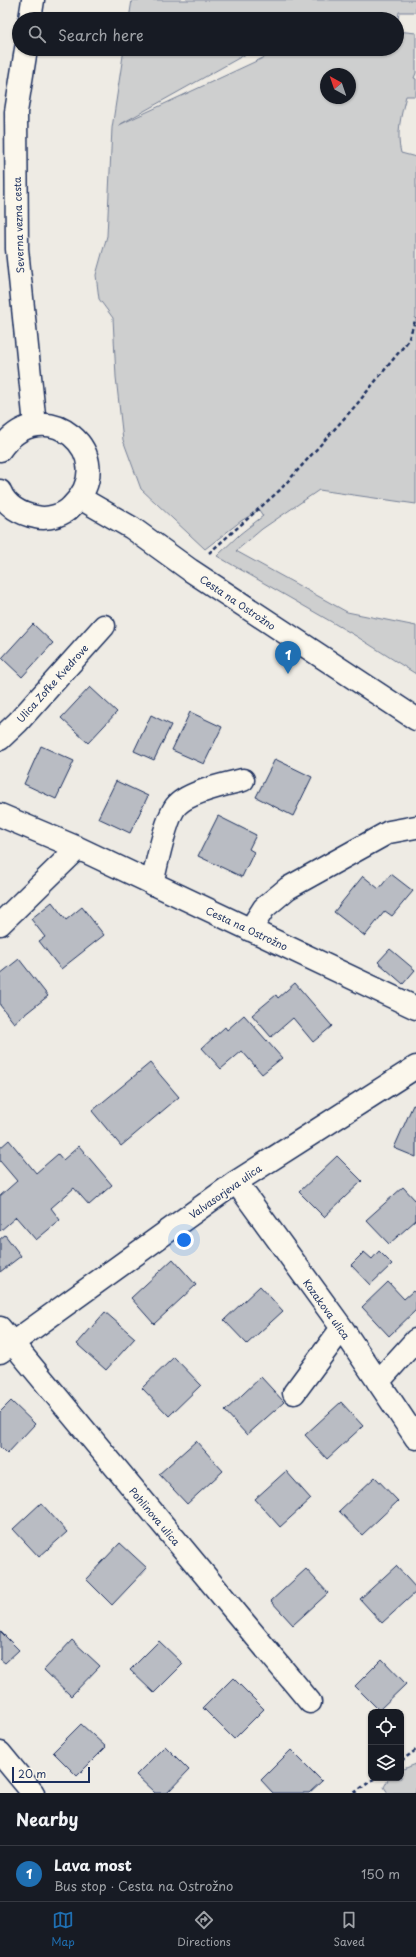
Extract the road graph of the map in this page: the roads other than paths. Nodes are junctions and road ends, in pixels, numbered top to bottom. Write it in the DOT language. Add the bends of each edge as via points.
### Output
graph roads {
  1 [pos="33,0"];
  2 [pos="31,12"];
  3 [pos="25,56"];
  4 [pos="35,425"];
  5 [pos="0,450"];
  6 [pos="0,491"];
  7 [pos="80,498"];
  8 [pos="104,626"];
  9 [pos="9,718"];
  10 [pos="416,719"];
  11 [pos="0,739"];
  12 [pos="243,780"];
  13 [pos="0,815"];
  14 [pos="416,827"];
  15 [pos="78,848"];
  16 [pos="152,884"];
  17 [pos="0,924"];
  18 [pos="250,930"];
  19 [pos="416,1008"];
  20 [pos="416,1067"];
  21 [pos="236,1182"];
  22 [pos="342,1328"];
  23 [pos="416,1340"];
  24 [pos="4,1341"];
  25 [pos="378,1382"];
  26 [pos="294,1393"];
  27 [pos="416,1438"];
  28 [pos="310,1702"];
  29 [pos="0,1753"];
  30 [pos="33,1793"];
  1 -- 2 [label="street"];
  3 -- 4 [label="street, Severna vezna cesta" via="16,112 17,249"];
  4 -- 5 [label="street" via="21,429 8,438"];
  4 -- 7 [label="street" via="50,424 64,429 77,439 85,453 88,473 87,484"];
  6 -- 7 [label="street" via="10,505 23,514 38,518 54,516 69,510"];
  7 -- 10 [label="street, Cesta na Ostrožno" via="132,528 190,570"];
  8 -- 9 [label="street, Ulica Zofke Kvedrove"];
  9 -- 11 [label="street, Ulica Zofke Kvedrove"];
  12 -- 16 [label="street" via="217,786 177,805 170,818"];
  13 -- 15 [label="street, Cesta na Ostrožno"];
  14 -- 18 [label="street" via="389,832 288,888 264,908"];
  15 -- 16 [label="street, Cesta na Ostrožno"];
  15 -- 17 [label="street"];
  16 -- 18 [label="street, Cesta na Ostrožno"];
  18 -- 19 [label="street, Cesta na Ostrožno"];
  20 -- 21 [label="street, Valvasorjeva ulica"];
  21 -- 22 [label="street, Kozakova ulica"];
  21 -- 24 [label="street, Valvasorjeva ulica"];
  22 -- 25 [label="street, Kozakova ulica"];
  22 -- 26 [label="street"];
  23 -- 25 [label="street"];
  24 -- 28 [label="street, Pohlinova ulica"];
  25 -- 27 [label="street, Kozakova ulica"];
  29 -- 30 [label="street"];
}
